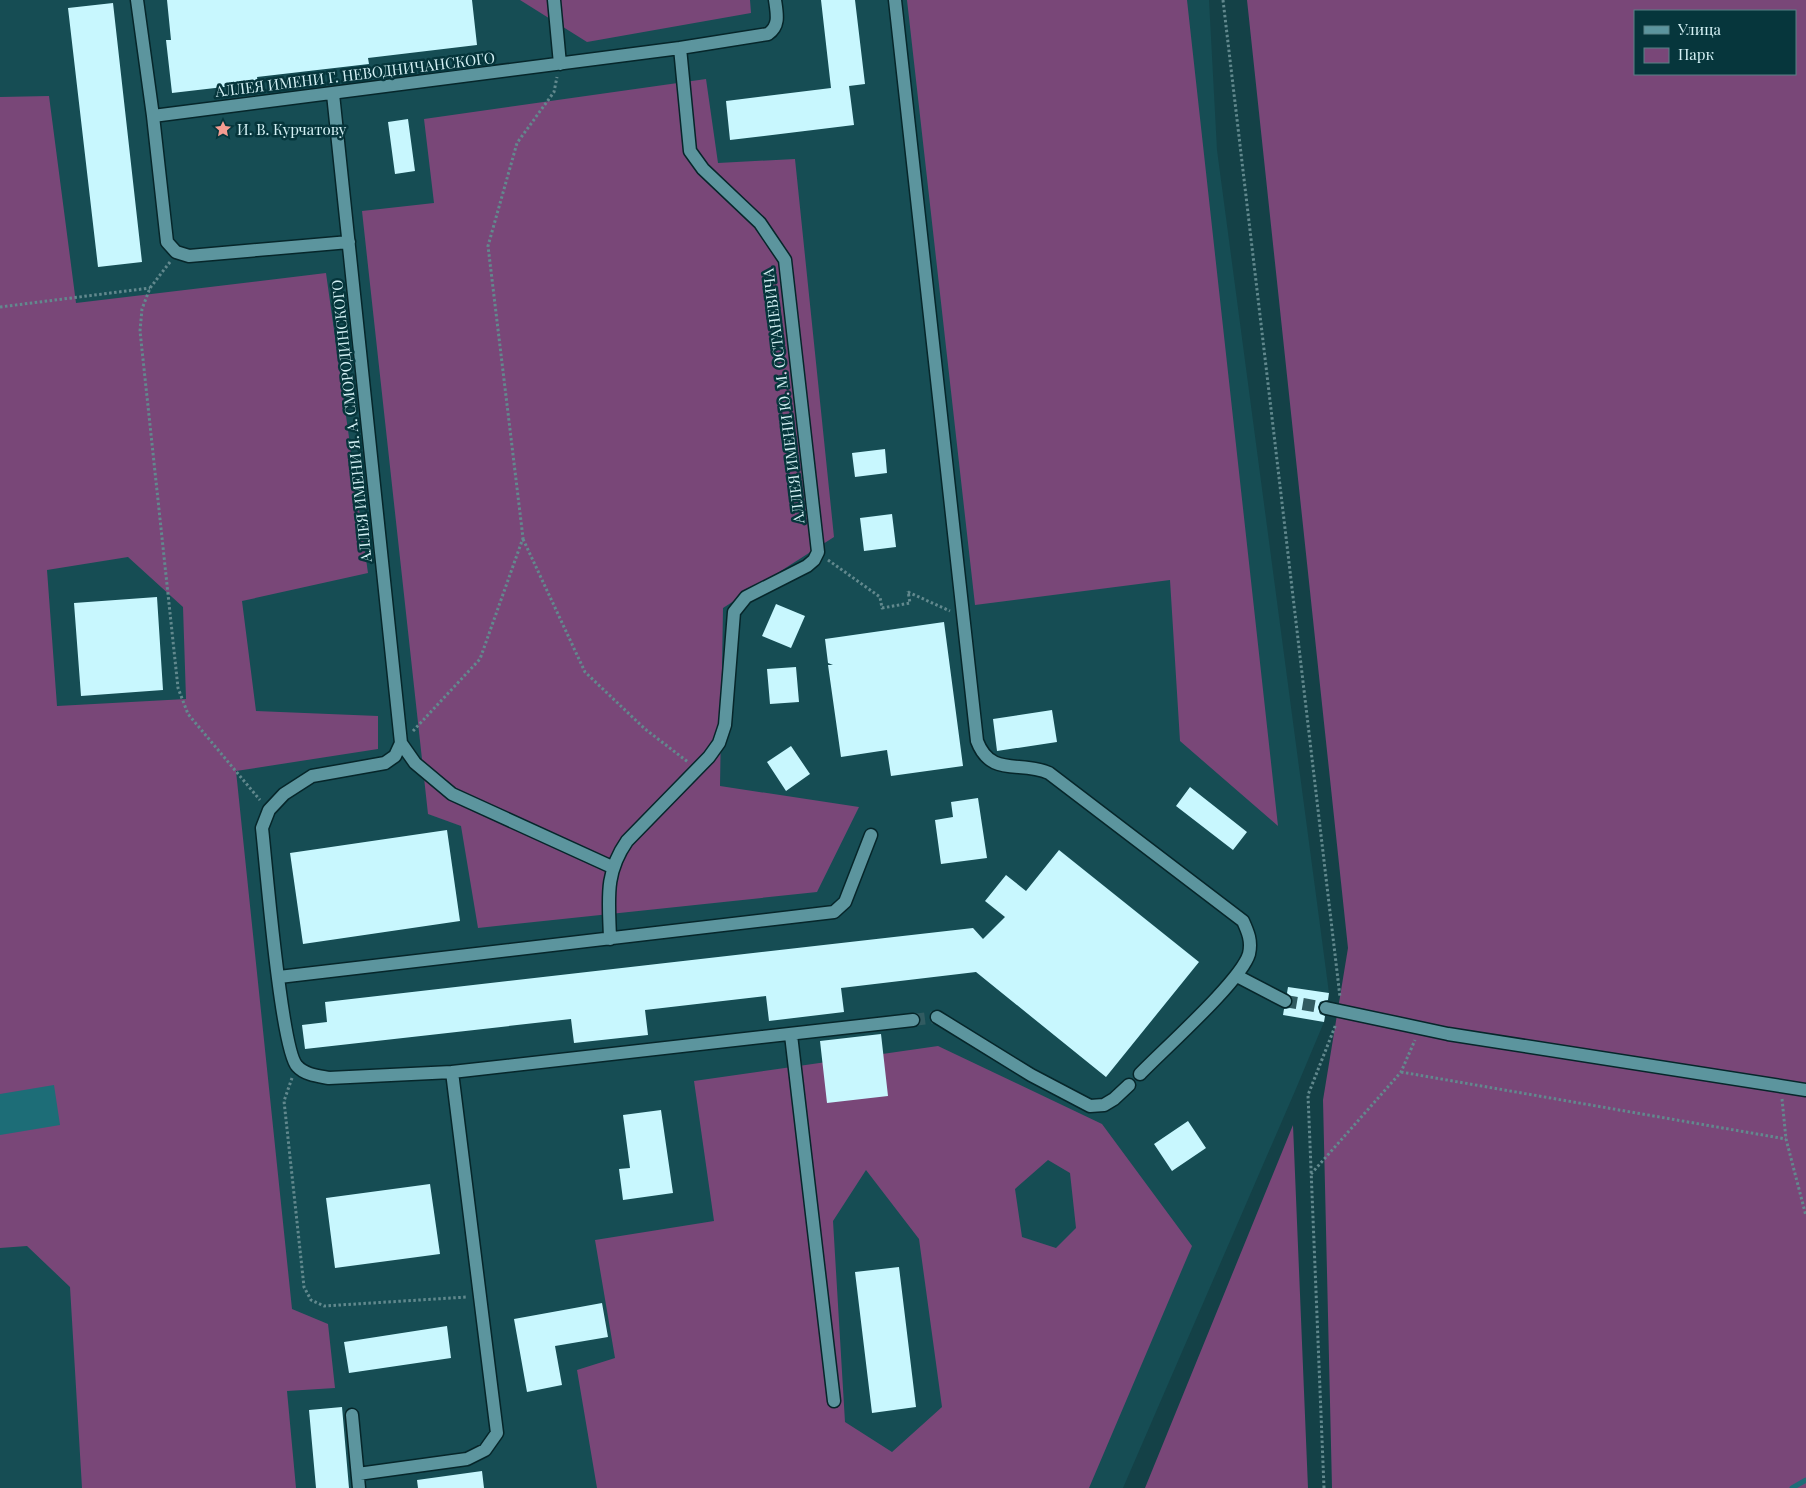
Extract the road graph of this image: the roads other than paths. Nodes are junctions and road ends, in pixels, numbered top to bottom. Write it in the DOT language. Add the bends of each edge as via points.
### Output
graph roads {
  1 [pos="136,0"];
  2 [pos="554,0"];
  3 [pos="775,0"];
  4 [pos="895,0"];
  5 [pos="680,48"];
  6 [pos="560,64"];
  7 [pos="333,94"];
  8 [pos="153,116"];
  9 [pos="349,242"];
  10 [pos="401,743"];
  11 [pos="871,835"];
  12 [pos="612,867"];
  13 [pos="610,938"];
  14 [pos="1237,976"];
  15 [pos="279,977"];
  16 [pos="1285,1001"];
  17 [pos="1326,1008"];
  18 [pos="937,1016"];
  19 [pos="913,1020"];
  20 [pos="791,1034"];
  21 [pos="452,1072"];
  22 [pos="1140,1074"];
  23 [pos="1129,1085"];
  24 [pos="1806,1090"];
  25 [pos="834,1401"];
  26 [pos="352,1416"];
  27 [pos="358,1474"];
  28 [pos="359,1488"];
  1 -- 8 [label="street"];
  2 -- 6 [label="street"];
  3 -- 5 [label="street, АЛЛЕЯ ИМЕНИ Г. НЕВОДНИЧАНСКОГО" via="777,24 768,34"];
  4 -- 14 [label="street" via="977,741 983,755 992,762 1037,768 1049,774 1242,921 1250,939 1249,955"];
  5 -- 6 [label="street, АЛЛЕЯ ИМЕНИ Г. НЕВОДНИЧАНСКОГО"];
  5 -- 12 [label="street, АЛЛЕЯ ИМЕНИ Ю. М. ОСТАНЕВИЧА" via="690,151 702,169 760,223 785,260 818,552 807,566 746,597 734,612 725,725 719,743 627,841"];
  6 -- 7 [label="street, АЛЛЕЯ ИМЕНИ Г. НЕВОДНИЧАНСКОГО"];
  7 -- 8 [label="street, АЛЛЕЯ ИМЕНИ Г. НЕВОДНИЧАНСКОГО"];
  7 -- 9 [label="street, АЛЛЕЯ ИМЕНИ Я. А. СМОРОДИНСКОГО"];
  8 -- 9 [label="street" via="167,242 176,252 189,256"];
  9 -- 10 [label="street, АЛЛЕЯ ИМЕНИ Я. А. СМОРОДИНСКОГО"];
  10 -- 12 [label="street" via="415,763 452,794"];
  10 -- 15 [label="street" via="395,756 385,763 312,776 284,794 268,810 262,828"];
  11 -- 13 [label="street" via="844,902 834,912"];
  12 -- 13 [label="street" via="608,887"];
  13 -- 15 [label="street"];
  14 -- 16 [label="street"];
  14 -- 22 [label="street"];
  15 -- 21 [label="street" via="285,1032 296,1065 309,1074 329,1078"];
  17 -- 24 [label="street" via="1420,1028"];
  18 -- 23 [label="street" via="1031,1075 1090,1106 1104,1105"];
  19 -- 20 [label="street"];
  20 -- 21 [label="street"];
  20 -- 25 [label="street"];
  21 -- 27 [label="street" via="497,1433 485,1450 467,1459"];
  26 -- 27 [label="street"];
  27 -- 28 [label="street"];
}
